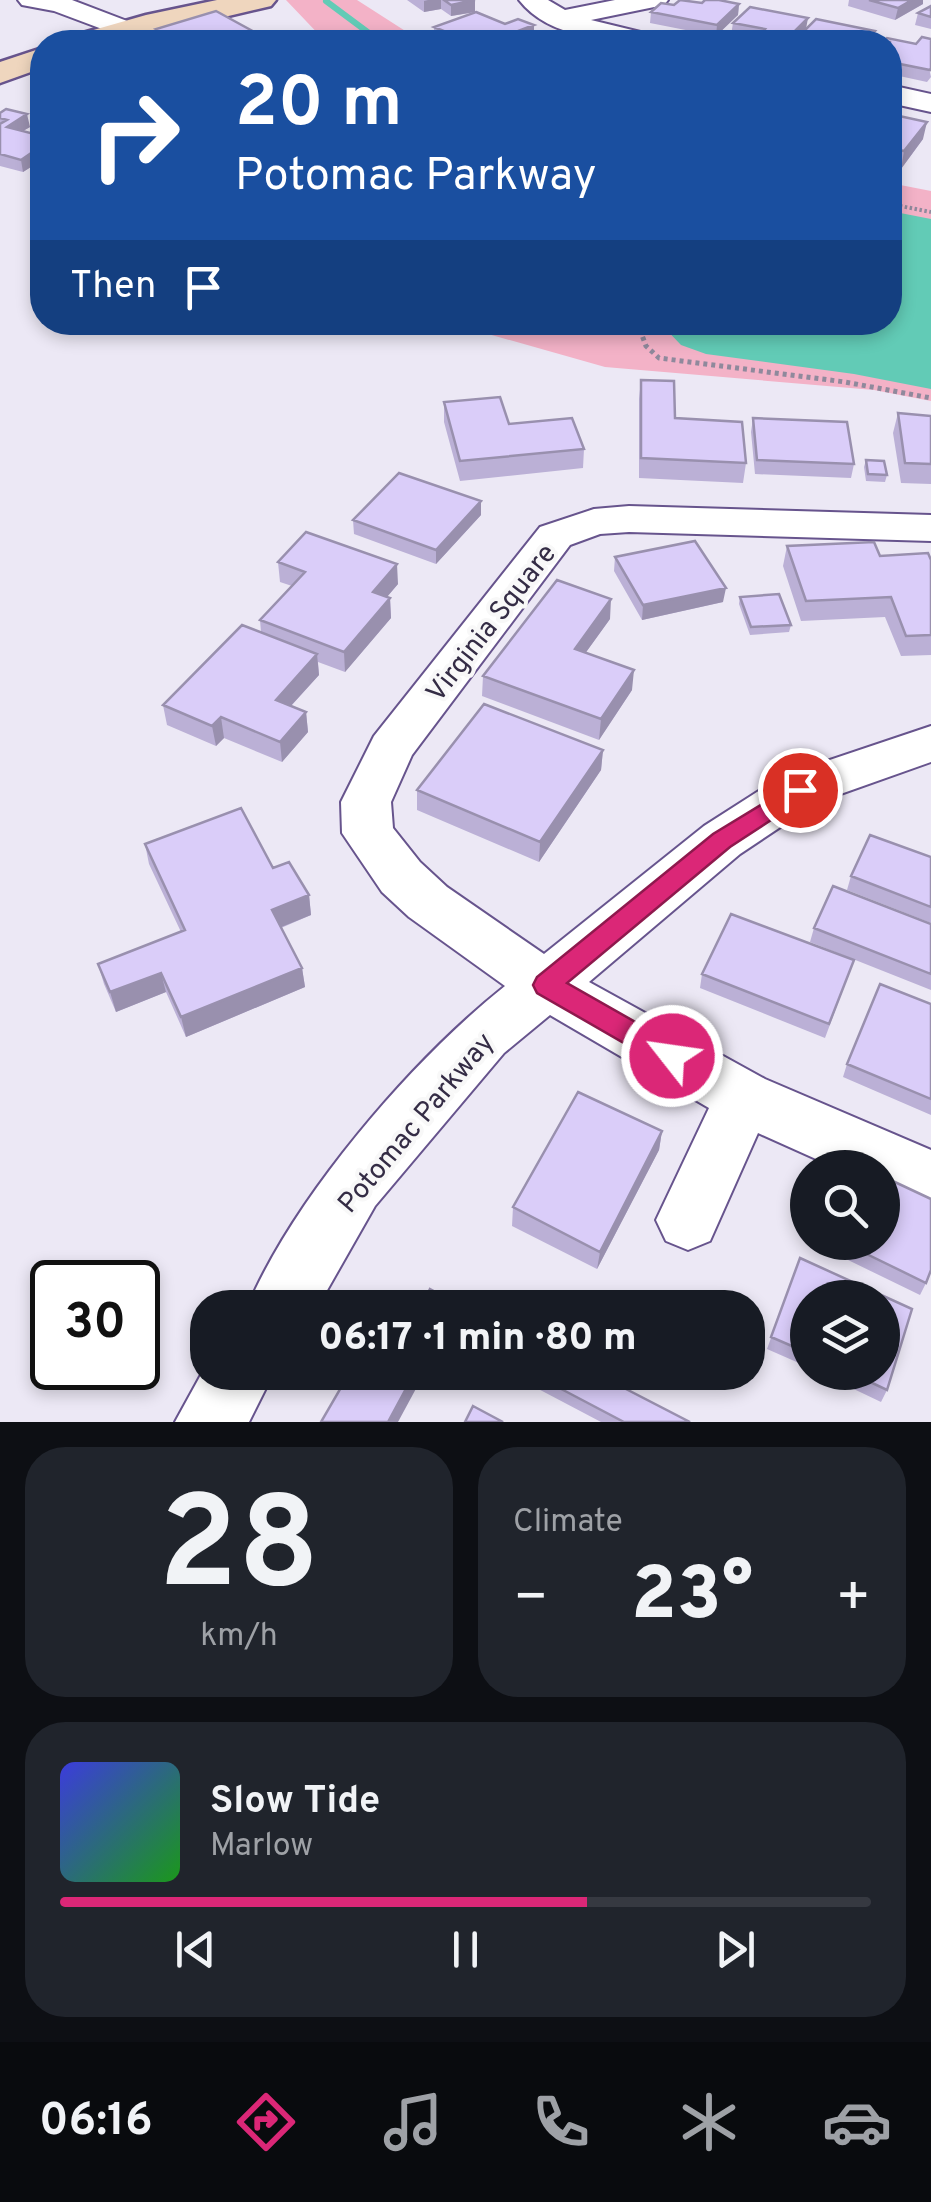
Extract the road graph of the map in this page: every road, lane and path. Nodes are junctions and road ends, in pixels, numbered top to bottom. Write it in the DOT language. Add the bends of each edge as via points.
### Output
graph roads {
  1 [pos="31,0"];
  2 [pos="261,0"];
  3 [pos="532,0"];
  4 [pos="654,0"];
  5 [pos="560,18"];
  6 [pos="126,30"];
  7 [pos="603,30"];
  8 [pos="30,62"];
  9 [pos="0,73"];
  10 [pos="902,96"];
  11 [pos="931,102"];
  12 [pos="902,206"];
  13 [pos="931,212"];
  14 [pos="642,335"];
  15 [pos="931,398"];
  16 [pos="931,528"];
  17 [pos="931,743"];
  18 [pos="546,985"];
  19 [pos="744,1098"];
  20 [pos="931,1180"];
  21 [pos="688,1220"];
  22 [pos="291,1290"];
  23 [pos="229,1390"];
  24 [pos="210,1422"];
  1 -- 6 [label="street"];
  2 -- 6 [label="street"];
  3 -- 5 [label="street"];
  4 -- 5 [label="street"];
  5 -- 7 [label="street"];
  8 -- 9 [label="street"];
  10 -- 11 [label="street"];
  12 -- 13 [label="path"];
  14 -- 15 [label="path" via="659,358"];
  16 -- 18 [label="street, Virginia Square" via="629,519 555,536 391,748 366,802 368,833 401,876"];
  17 -- 18 [label="street, Potomac Parkway" via="800,790 722,840"];
  18 -- 19 [label="street, Virginia Square"];
  18 -- 22 [label="street, Potomac Parkway" via="484,1036 353,1186"];
  19 -- 20 [label="street, Virginia Square"];
  19 -- 21 [label="street"];
  23 -- 24 [label="street"];
}
